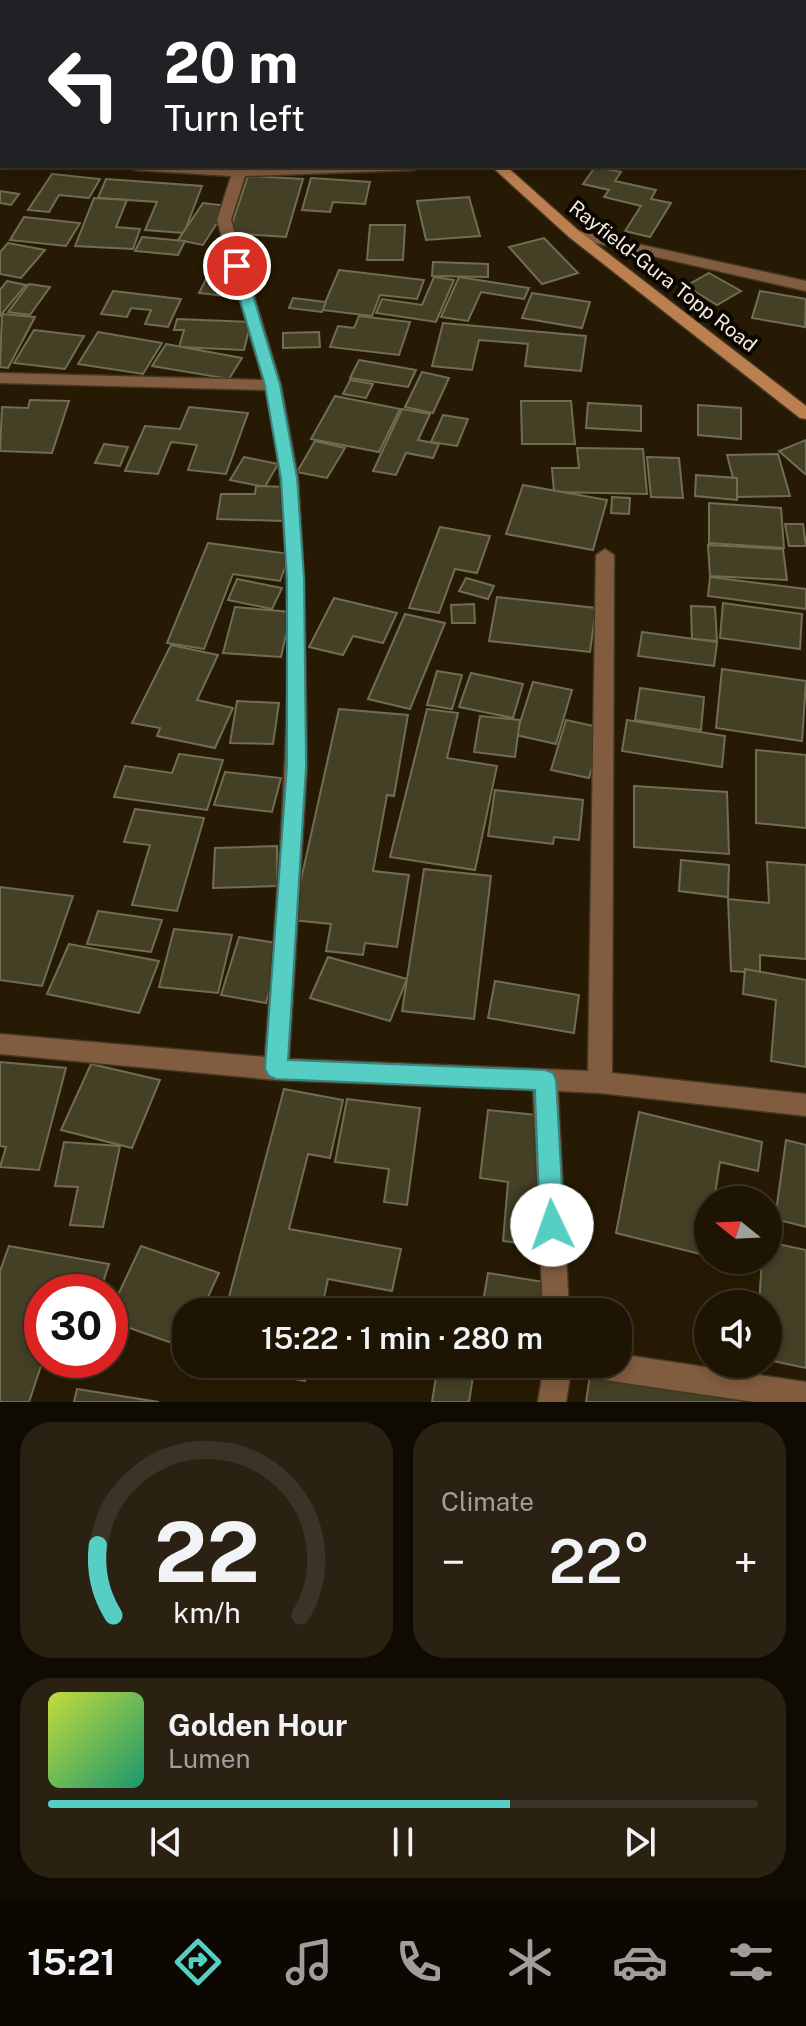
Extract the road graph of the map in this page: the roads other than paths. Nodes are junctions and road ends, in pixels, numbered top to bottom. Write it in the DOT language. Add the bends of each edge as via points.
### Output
graph roads {
  1 [pos="169,168"];
  2 [pos="356,168"];
  3 [pos="500,168"];
  4 [pos="239,172"];
  5 [pos="574,234"];
  6 [pos="806,286"];
  7 [pos="0,378"];
  8 [pos="273,385"];
  9 [pos="806,414"];
  10 [pos="605,555"];
  11 [pos="0,1044"];
  12 [pos="276,1069"];
  13 [pos="545,1080"];
  14 [pos="600,1082"];
  15 [pos="806,1105"];
  16 [pos="555,1298"];
  17 [pos="632,1370"];
  18 [pos="556,1378"];
  19 [pos="806,1396"];
  20 [pos="552,1402"];
  1 -- 4 [label="street"];
  2 -- 4 [label="street"];
  3 -- 5 [label="street, Rayfield-Gura Topp Road"];
  4 -- 8 [label="street" via="224,220"];
  5 -- 6 [label="street"];
  5 -- 9 [label="street, Rayfield-Gura Topp Road"];
  7 -- 8 [label="street"];
  8 -- 12 [label="street" via="293,536 297,751"];
  10 -- 14 [label="street"];
  11 -- 12 [label="street"];
  12 -- 13 [label="street"];
  13 -- 14 [label="street"];
  13 -- 16 [label="street"];
  14 -- 15 [label="street"];
  17 -- 19 [label="street"];
  18 -- 20 [label="street"];
}
